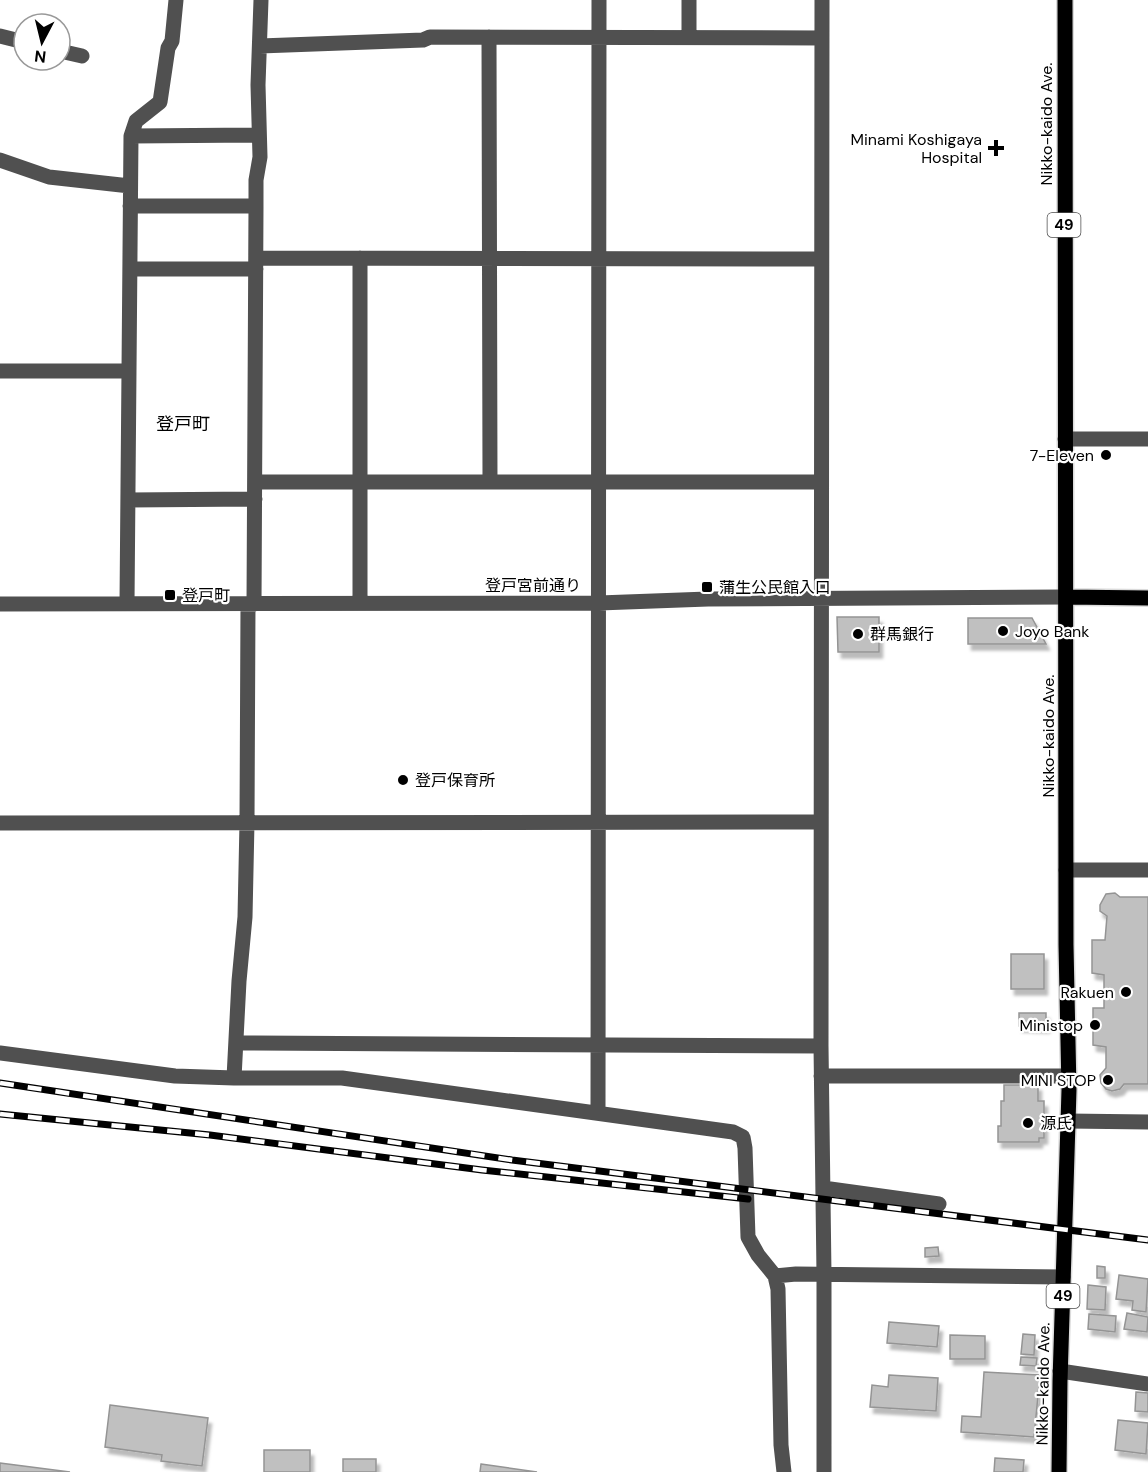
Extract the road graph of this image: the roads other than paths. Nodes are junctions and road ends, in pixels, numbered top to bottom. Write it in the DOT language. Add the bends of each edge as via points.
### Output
graph roads {
  1 [pos="176,0"];
  2 [pos="261,0"];
  3 [pos="599,0"];
  4 [pos="689,0"];
  5 [pos="822,0"];
  6 [pos="1065,0"];
  7 [pos="489,37"];
  8 [pos="599,37"];
  9 [pos="689,38"];
  10 [pos="822,38"];
  11 [pos="260,46"];
  12 [pos="72,54"];
  13 [pos="82,56"];
  14 [pos="258,135"];
  15 [pos="131,136"];
  16 [pos="0,160"];
  17 [pos="130,186"];
  18 [pos="130,206"];
  19 [pos="256,206"];
  20 [pos="360,258"];
  21 [pos="489,259"];
  22 [pos="599,259"];
  23 [pos="821,259"];
  24 [pos="256,264"];
  25 [pos="130,269"];
  26 [pos="0,371"];
  27 [pos="129,371"];
  28 [pos="1065,439"];
  29 [pos="1148,439"];
  30 [pos="255,482"];
  31 [pos="360,482"];
  32 [pos="490,482"];
  33 [pos="599,482"];
  34 [pos="821,482"];
  35 [pos="255,499"];
  36 [pos="128,500"];
  37 [pos="1066,597"];
  38 [pos="1148,598"];
  39 [pos="822,599"];
  40 [pos="360,603"];
  41 [pos="598,603"];
  42 [pos="0,604"];
  43 [pos="127,604"];
  44 [pos="251,604"];
  45 [pos="247,822"];
  46 [pos="598,822"];
  47 [pos="821,822"];
  48 [pos="0,823"];
  49 [pos="1066,870"];
  50 [pos="1148,870"];
  51 [pos="236,1043"];
  52 [pos="598,1045"];
  53 [pos="821,1046"];
  54 [pos="0,1053"];
  55 [pos="821,1076"];
  56 [pos="1069,1076"];
  57 [pos="234,1078"];
  58 [pos="598,1113"];
  59 [pos="1068,1121"];
  60 [pos="1148,1122"];
  61 [pos="823,1188"];
  62 [pos="939,1204"];
  63 [pos="824,1274"];
  64 [pos="775,1276"];
  65 [pos="1063,1277"];
  66 [pos="1060,1371"];
  67 [pos="1148,1384"];
  68 [pos="784,1472"];
  69 [pos="824,1472"];
  70 [pos="1059,1472"];
  1 -- 15 [label="street" via="160,102 136,121"];
  2 -- 11 [label="street"];
  3 -- 8 [label="street"];
  4 -- 9 [label="street"];
  5 -- 10 [label="street"];
  6 -- 28 [label="main road, Nikko-kaido Ave. / 49"];
  7 -- 8 [label="street"];
  7 -- 11 [label="street"];
  7 -- 21 [label="street"];
  8 -- 9 [label="street"];
  8 -- 22 [label="street"];
  9 -- 10 [label="street"];
  10 -- 23 [label="street"];
  11 -- 14 [label="street"];
  12 -- 13 [label="street"];
  14 -- 15 [label="street"];
  14 -- 19 [label="street"];
  15 -- 17 [label="street"];
  16 -- 17 [label="street" via="49,177"];
  17 -- 18 [label="street"];
  18 -- 19 [label="street"];
  18 -- 25 [label="street"];
  19 -- 24 [label="street"];
  20 -- 21 [label="street"];
  20 -- 24 [label="street"];
  20 -- 31 [label="street"];
  21 -- 22 [label="street"];
  21 -- 32 [label="street"];
  22 -- 23 [label="street"];
  22 -- 33 [label="street"];
  23 -- 34 [label="street"];
  24 -- 25 [label="street"];
  24 -- 30 [label="street"];
  25 -- 27 [label="street"];
  26 -- 27 [label="street"];
  27 -- 36 [label="street"];
  28 -- 29 [label="street"];
  28 -- 37 [label="main road, Nikko-kaido Ave. / 49"];
  30 -- 31 [label="street"];
  30 -- 35 [label="street"];
  31 -- 32 [label="street"];
  31 -- 40 [label="street"];
  32 -- 33 [label="street"];
  33 -- 34 [label="street"];
  33 -- 41 [label="street"];
  34 -- 39 [label="street"];
  35 -- 36 [label="street"];
  35 -- 44 [label="street"];
  36 -- 43 [label="street"];
  37 -- 38 [label="main road"];
  37 -- 39 [label="street, 登戸宮前通り"];
  37 -- 49 [label="main road, Nikko-kaido Ave. / 49"];
  39 -- 41 [label="street, 登戸宮前通り"];
  39 -- 47 [label="street"];
  40 -- 41 [label="street, 登戸宮前通り"];
  40 -- 44 [label="street, 登戸宮前通り"];
  41 -- 46 [label="street"];
  42 -- 43 [label="street, 登戸宮前通り"];
  43 -- 44 [label="street, 登戸宮前通り"];
  44 -- 45 [label="street"];
  45 -- 46 [label="street"];
  45 -- 48 [label="street"];
  45 -- 51 [label="street"];
  46 -- 47 [label="street"];
  46 -- 52 [label="street"];
  47 -- 53 [label="street"];
  49 -- 50 [label="street"];
  49 -- 56 [label="main road, Nikko-kaido Ave. / 49"];
  51 -- 52 [label="street"];
  51 -- 57 [label="street"];
  52 -- 53 [label="street"];
  52 -- 58 [label="street"];
  53 -- 55 [label="street"];
  54 -- 57 [label="street" via="175,1076"];
  55 -- 56 [label="street"];
  55 -- 61 [label="street"];
  56 -- 59 [label="main road, Nikko-kaido Ave. / 49"];
  57 -- 58 [label="street" via="342,1078"];
  58 -- 64 [label="street" via="733,1132 743,1137 748,1237"];
  59 -- 60 [label="street"];
  59 -- 65 [label="main road, Nikko-kaido Ave. / 49"];
  61 -- 62 [label="street"];
  61 -- 63 [label="street"];
  63 -- 64 [label="street"];
  63 -- 65 [label="street"];
  63 -- 69 [label="street"];
  64 -- 68 [label="street"];
  65 -- 66 [label="main road, Nikko-kaido Ave. / 49"];
  66 -- 67 [label="street"];
  66 -- 70 [label="main road, Nikko-kaido Ave. / 49"];
}
